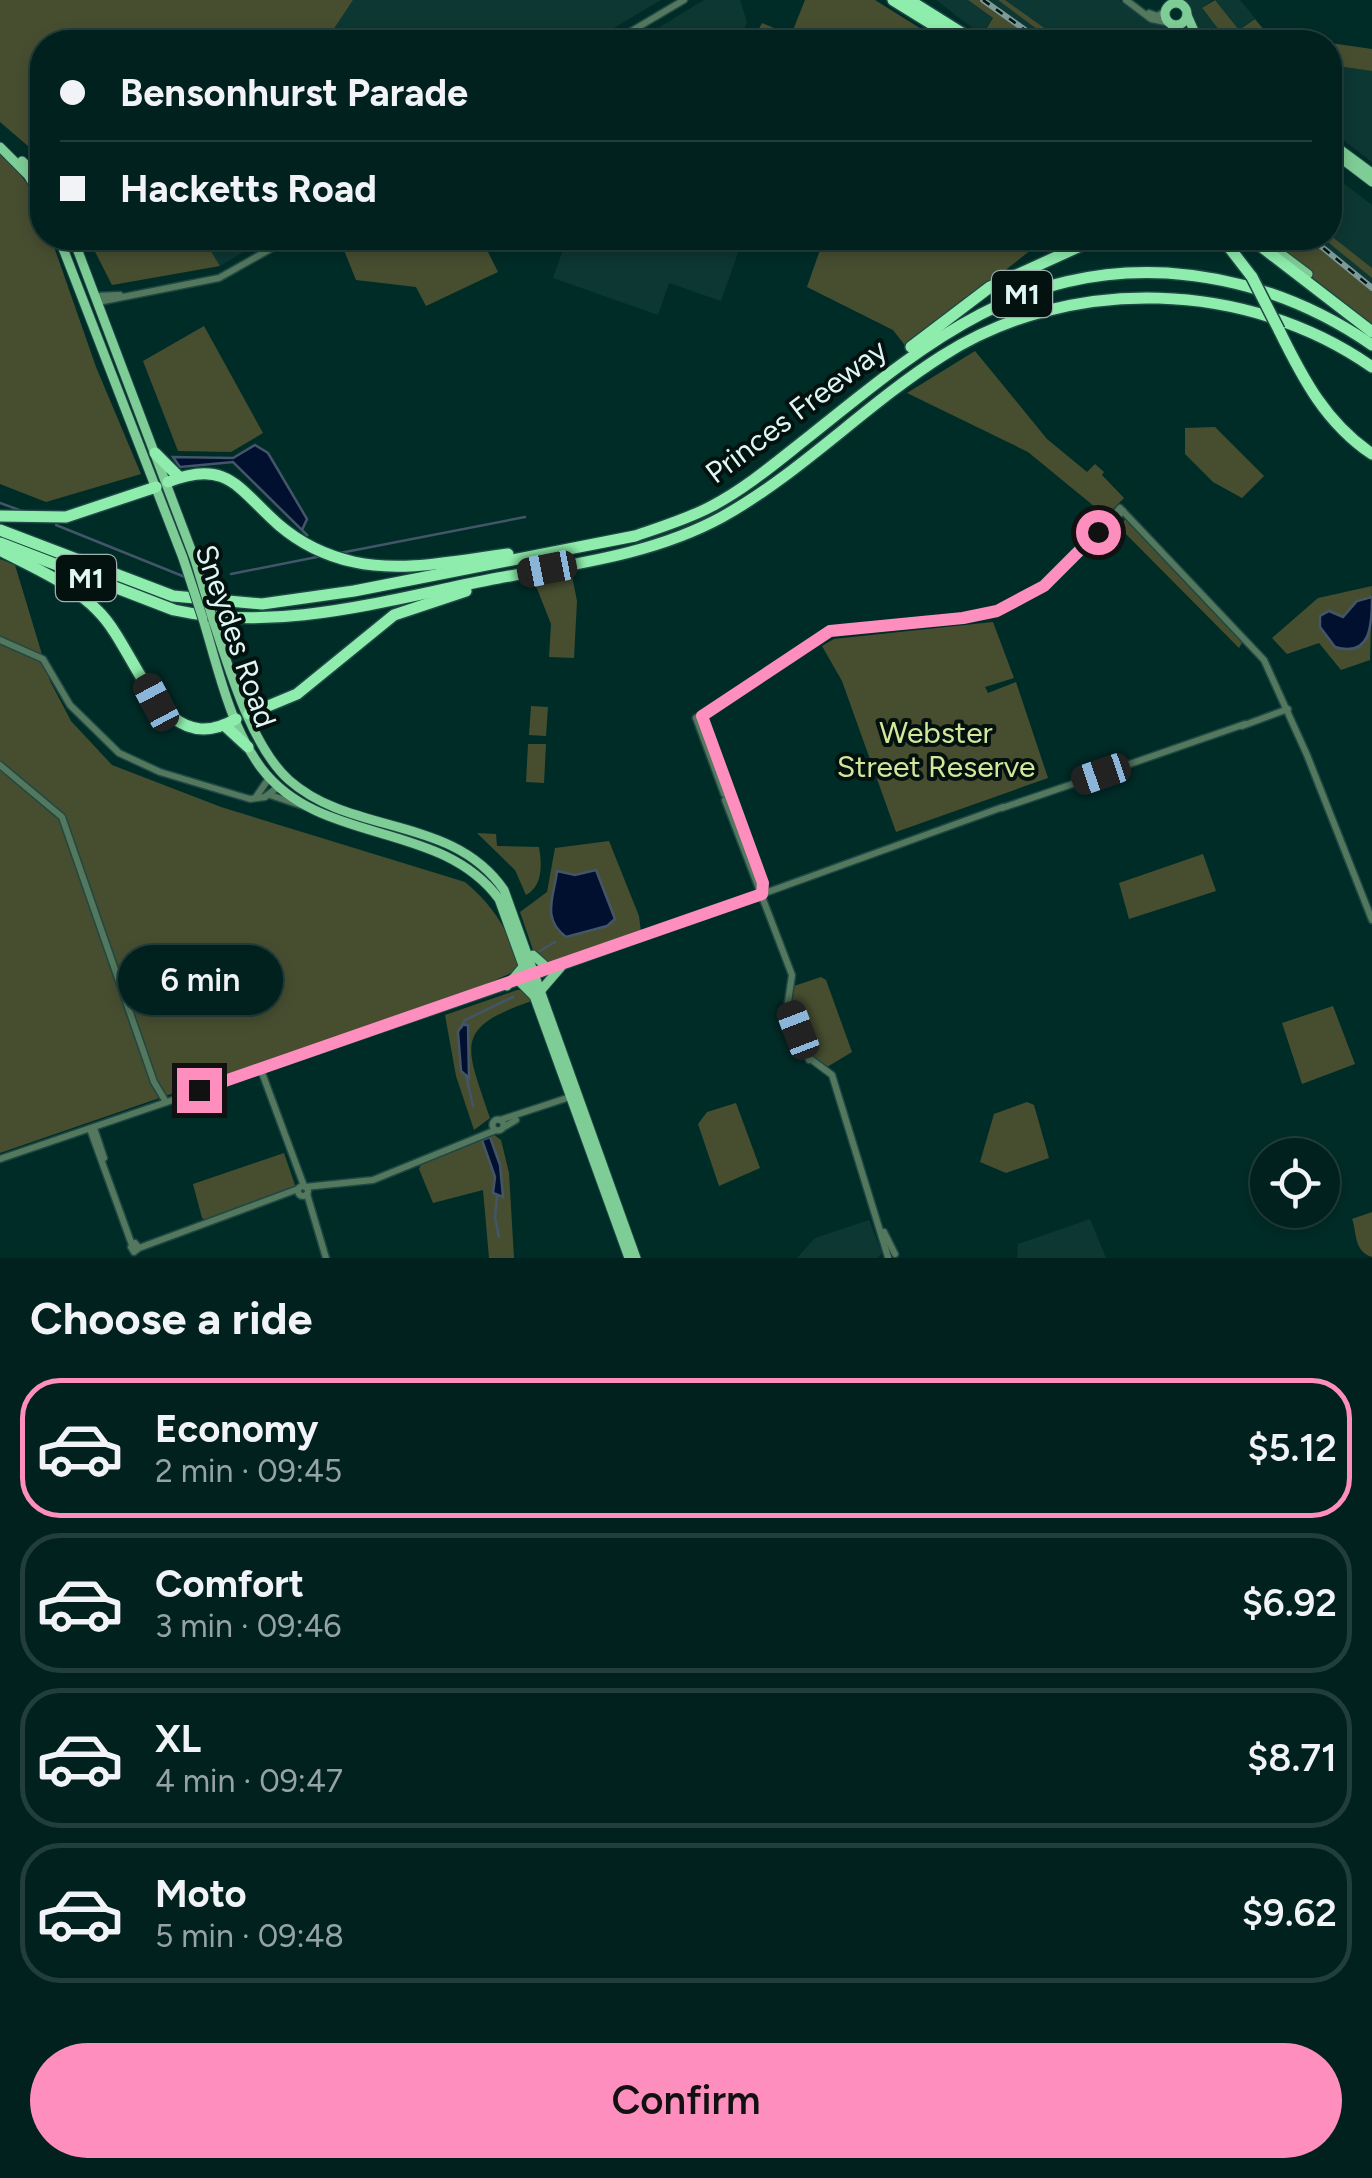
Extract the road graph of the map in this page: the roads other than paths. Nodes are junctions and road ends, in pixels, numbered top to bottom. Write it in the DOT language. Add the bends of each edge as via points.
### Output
graph roads {
  1 [pos="684,0"];
  2 [pos="892,0"];
  3 [pos="909,0"];
  4 [pos="1129,1"];
  5 [pos="1178,2"];
  6 [pos="1165,7"];
  7 [pos="1186,15"];
  8 [pos="1170,23"];
  9 [pos="633,30"];
  10 [pos="941,30"];
  11 [pos="956,30"];
  12 [pos="1176,30"];
  13 [pos="1193,30"];
  14 [pos="0,146"];
  15 [pos="1342,151"];
  16 [pos="1342,159"];
  17 [pos="30,171"];
  18 [pos="1372,173"];
  19 [pos="30,178"];
  20 [pos="1372,182"];
  21 [pos="63,250"];
  22 [pos="78,250"];
  23 [pos="269,250"];
  24 [pos="1073,250"];
  25 [pos="1231,250"];
  26 [pos="1233,250"];
  27 [pos="1266,250"];
  28 [pos="1276,250"];
  29 [pos="1238,255"];
  30 [pos="1308,274"];
  31 [pos="97,299"];
  32 [pos="84,304"];
  33 [pos="1372,331"];
  34 [pos="1372,345"];
  35 [pos="1372,367"];
  36 [pos="854,401"];
  37 [pos="155,453"];
  38 [pos="1372,454"];
  39 [pos="164,480"];
  40 [pos="0,516"];
  41 [pos="0,530"];
  42 [pos="602,543"];
  43 [pos="0,546"];
  44 [pos="547,569"];
  45 [pos="208,620"];
  46 [pos="0,640"];
  47 [pos="1288,709"];
  48 [pos="241,721"];
  49 [pos="248,747"];
  50 [pos="0,765"];
  51 [pos="270,778"];
  52 [pos="286,778"];
  53 [pos="278,786"];
  54 [pos="269,795"];
  55 [pos="250,799"];
  56 [pos="307,807"];
  57 [pos="762,894"];
  58 [pos="1372,920"];
  59 [pos="526,944"];
  60 [pos="526,963"];
  61 [pos="555,968"];
  62 [pos="534,976"];
  63 [pos="520,982"];
  64 [pos="507,986"];
  65 [pos="542,989"];
  66 [pos="541,1006"];
  67 [pos="261,1070"];
  68 [pos="154,1082"];
  69 [pos="575,1097"];
  70 [pos="166,1102"];
  71 [pos="155,1106"];
  72 [pos="92,1128"];
  73 [pos="0,1159"];
  74 [pos="302,1191"];
  75 [pos="138,1249"];
  76 [pos="892,1257"];
  77 [pos="326,1258"];
  78 [pos="633,1258"];
  1 -- 9 [label="street"];
  2 -- 10 [label="highway"];
  3 -- 11 [label="highway"];
  4 -- 6 [label="street" via="1153,15"];
  4 -- 8 [label="street"];
  5 -- 6 [label="main road"];
  5 -- 7 [label="main road"];
  6 -- 8 [label="main road"];
  7 -- 8 [label="main road" via="1181,24"];
  7 -- 13 [label="main road"];
  8 -- 12 [label="main road"];
  14 -- 17 [label="main road"];
  14 -- 19 [label="main road"];
  15 -- 18 [label="main road"];
  16 -- 20 [label="main road"];
  21 -- 32 [label="main road, Sneydes Road"];
  22 -- 31 [label="main road"];
  23 -- 31 [label="street" via="219,278"];
  24 -- 36 [label="highway" via="978,295"];
  25 -- 29 [label="highway"];
  26 -- 29 [label="highway"];
  27 -- 33 [label="highway"];
  28 -- 30 [label="main road"];
  29 -- 38 [label="highway, bridge" via="1318,402"];
  30 -- 33 [label="highway"];
  31 -- 32 [label="main road"];
  31 -- 37 [label="main road"];
  32 -- 39 [label="main road, Sneydes Road"];
  34 -- 36 [label="highway, Princes Freeway / M1" via="1260,288 1187,274 1118,274 1056,284 982,311"];
  35 -- 44 [label="highway, Princes Freeway / M1" via="1288,323 1228,306 1157,298 1059,308 946,353 720,518 634,550"];
  36 -- 42 [label="highway, Princes Freeway / M1" via="712,506"];
  37 -- 39 [label="highway"];
  39 -- 40 [label="highway" via="123,500 45,520"];
  39 -- 42 [label="highway" via="212,473 230,479 300,540 356,563 398,566"];
  39 -- 45 [label="main road, Sneydes Road, bridge" via="183,558"];
  39 -- 45 [label="main road, Sneydes Road, bridge" via="196,560"];
  41 -- 42 [label="highway, Princes Freeway / M1" via="148,588 232,603 304,600"];
  43 -- 44 [label="highway, Princes Freeway / M1" via="143,601 234,618 310,614"];
  43 -- 48 [label="highway" via="98,610 175,721 199,729"];
  44 -- 48 [label="highway" via="394,615 308,686"];
  45 -- 48 [label="main road, Sneydes Road"];
  46 -- 55 [label="street" via="42,660 70,705 119,753"];
  47 -- 57 [label="street"];
  47 -- 57 [label="street" via="1255,648 1121,510 1044,586 997,611 830,631 700,716"];
  47 -- 58 [label="street"];
  48 -- 49 [label="highway"];
  48 -- 52 [label="main road, Sneydes Road"];
  49 -- 51 [label="main road, Sneydes Road"];
  50 -- 68 [label="street" via="62,817"];
  51 -- 53 [label="main road, Sneydes Road"];
  51 -- 55 [label="street"];
  52 -- 53 [label="main road"];
  52 -- 59 [label="main road, Sneydes Road" via="328,803 469,853 504,890"];
  53 -- 54 [label="street"];
  53 -- 56 [label="main road, Sneydes Road"];
  54 -- 55 [label="street"];
  54 -- 56 [label="street"];
  56 -- 60 [label="main road, Sneydes Road" via="469,866 499,898"];
  57 -- 61 [label="street"];
  57 -- 76 [label="street" via="793,980 788,1002 814,1068 834,1084"];
  59 -- 61 [label="main road"];
  59 -- 62 [label="main road, Sneydes Road"];
  60 -- 62 [label="main road, Sneydes Road"];
  60 -- 64 [label="main road"];
  61 -- 62 [label="street"];
  61 -- 65 [label="main road"];
  62 -- 63 [label="street"];
  62 -- 65 [label="main road, Sneydes Road"];
  62 -- 66 [label="main road, Sneydes Road"];
  63 -- 64 [label="street"];
  63 -- 66 [label="main road"];
  64 -- 67 [label="street"];
  65 -- 69 [label="main road, Sneydes Road"];
  66 -- 69 [label="main road, Sneydes Road"];
  67 -- 70 [label="street"];
  67 -- 74 [label="street"];
  68 -- 70 [label="street"];
  68 -- 71 [label="street"];
  69 -- 74 [label="street" via="388,1176"];
  69 -- 78 [label="main road, Sneydes Road"];
  70 -- 71 [label="street"];
  71 -- 72 [label="street"];
  72 -- 73 [label="street"];
  72 -- 75 [label="street"];
  74 -- 75 [label="street"];
  74 -- 77 [label="street"];
}
